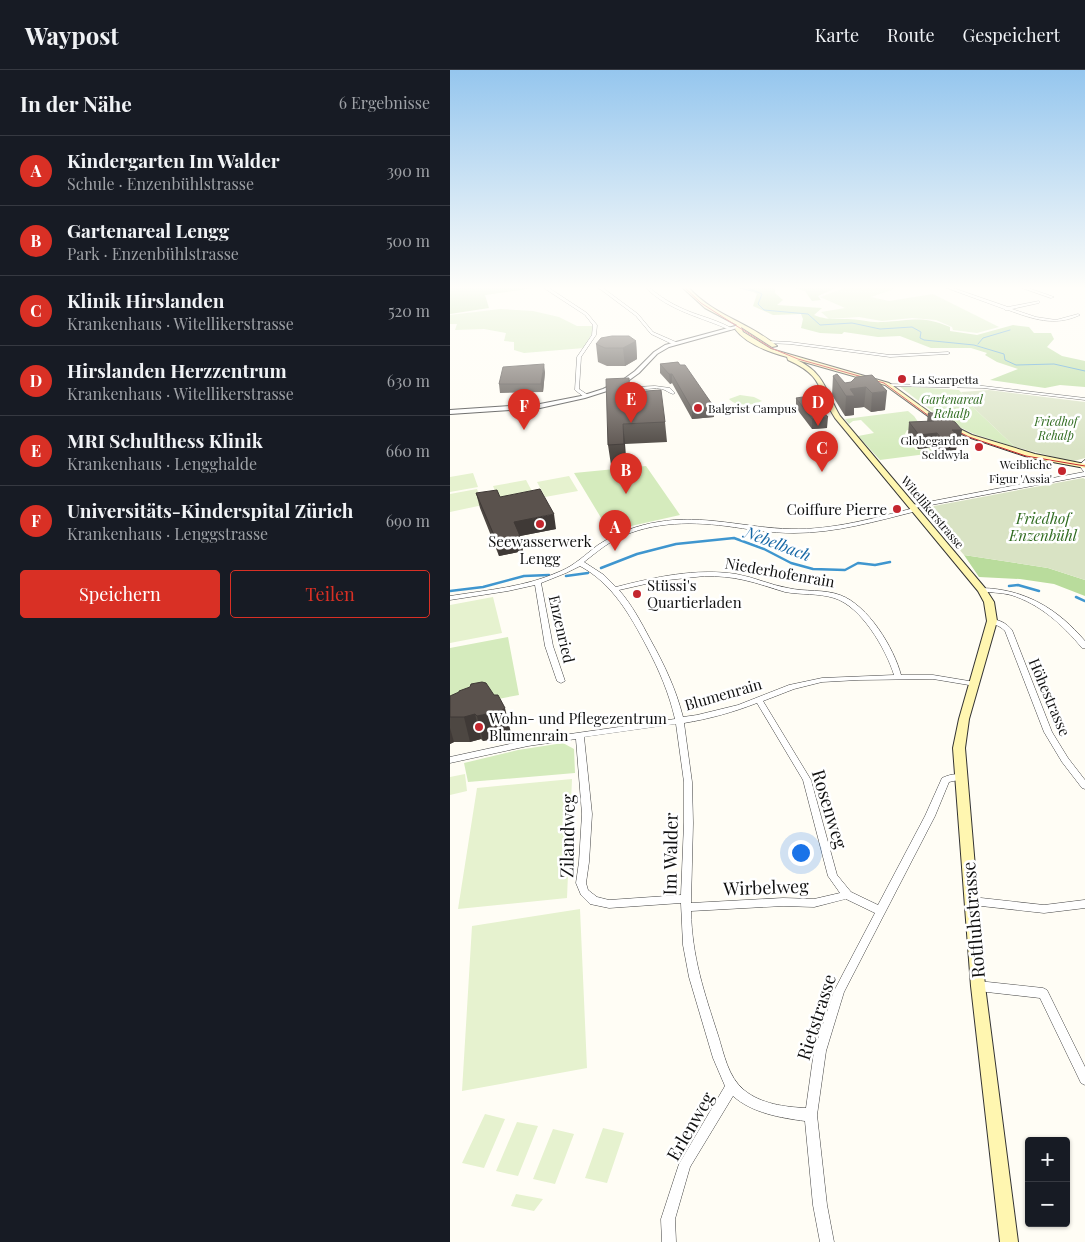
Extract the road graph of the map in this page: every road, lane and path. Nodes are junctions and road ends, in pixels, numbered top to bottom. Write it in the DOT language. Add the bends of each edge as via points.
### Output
graph roads {
  1 [pos="589,343"];
  2 [pos="674,343"];
  3 [pos="755,343"];
  4 [pos="769,343"];
  5 [pos="783,343"];
  6 [pos="782,353"];
  7 [pos="948,353"];
  8 [pos="790,356"];
  9 [pos="818,364"];
  10 [pos="808,368"];
  11 [pos="816,375"];
  12 [pos="889,385"];
  13 [pos="611,387"];
  14 [pos="673,393"];
  15 [pos="586,396"];
  16 [pos="1082,399"];
  17 [pos="450,412"];
  18 [pos="1084,467"];
  19 [pos="914,509"];
  20 [pos="580,563"];
  21 [pos="537,582"];
  22 [pos="615,589"];
  23 [pos="982,590"];
  24 [pos="450,598"];
  25 [pos="989,602"];
  26 [pos="992,621"];
  27 [pos="1085,646"];
  28 [pos="898,677"];
  29 [pos="561,681"];
  30 [pos="975,684"];
  31 [pos="759,700"];
  32 [pos="679,721"];
  33 [pos="580,735"];
  34 [pos="450,760"];
  35 [pos="960,777"];
  36 [pos="1085,786"];
  37 [pos="847,895"];
  38 [pos="972,901"];
  39 [pos="686,903"];
  40 [pos="1084,904"];
  41 [pos="881,911"];
  42 [pos="978,986"];
  43 [pos="1085,1078"];
  44 [pos="732,1086"];
  45 [pos="811,1115"];
  46 [pos="669,1242"];
  47 [pos="827,1242"];
  48 [pos="1009,1242"];
  1 -- 15 [label="street" via="579,357 577,390"];
  2 -- 13 [label="street" via="657,351 637,373"];
  3 -- 6 [label="main road"];
  4 -- 6 [label="main road"];
  5 -- 7 [label="street" via="890,356"];
  6 -- 8 [label="main road"];
  8 -- 9 [label="main road"];
  8 -- 10 [label="main road, Witellikerstrasse"];
  9 -- 10 [label="main road"];
  9 -- 11 [label="main road"];
  9 -- 12 [label="main road"];
  10 -- 11 [label="main road, Witellikerstrasse"];
  11 -- 19 [label="main road, Witellikerstrasse" via="837,417"];
  12 -- 16 [label="street" via="983,387"];
  12 -- 18 [label="main road" via="931,416 970,436 1034,456"];
  13 -- 14 [label="street" via="626,390 664,388"];
  13 -- 15 [label="street"];
  15 -- 17 [label="street" via="546,407"];
  18 -- 19 [label="street"];
  19 -- 20 [label="street" via="844,526 810,530 719,522 659,524 606,542"];
  19 -- 23 [label="main road, Witellikerstrasse"];
  20 -- 21 [label="street"];
  20 -- 22 [label="street, Im Walder"];
  21 -- 24 [label="street"];
  21 -- 29 [label="street, Enzenried" via="549,646"];
  22 -- 28 [label="street, Niederhofenrain" via="715,574 750,579 792,591 838,597 852,605 878,635 894,662"];
  22 -- 32 [label="street, Im Walder" via="638,622 661,667"];
  23 -- 25 [label="main road, Witellikerstrasse"];
  23 -- 27 [label="street" via="1007,592 1043,608 1070,628"];
  25 -- 26 [label="main road, Rotfluhstrasse"];
  26 -- 30 [label="main road, Rotfluhstrasse"];
  26 -- 36 [label="street, Höhestrasse" via="1008,630 1048,732"];
  28 -- 30 [label="street, Blumenrain" via="939,678"];
  28 -- 31 [label="street, Blumenrain" via="815,681 792,686"];
  30 -- 35 [label="main road, Rotfluhstrasse" via="960,736"];
  31 -- 32 [label="street, Blumenrain"];
  31 -- 37 [label="street, Rosenweg" via="807,780 832,876"];
  32 -- 33 [label="street, Blumenrain"];
  32 -- 39 [label="street, Im Walder" via="688,797"];
  33 -- 34 [label="street, Blumenrain"];
  33 -- 39 [label="street, Zilandweg" via="587,814 581,883 584,892 594,901 609,904"];
  35 -- 38 [label="main road, Rotfluhstrasse"];
  35 -- 41 [label="street, Rietstrasse" via="945,780"];
  37 -- 39 [label="street, Wirbelweg" via="814,903"];
  37 -- 41 [label="street, Rosenweg"];
  38 -- 40 [label="street" via="1044,909"];
  38 -- 42 [label="main road, Rotfluhstrasse"];
  39 -- 44 [label="street, Im Walder" via="688,945 696,986"];
  41 -- 45 [label="street, Rietstrasse" via="839,991 820,1051"];
  42 -- 43 [label="street" via="1043,993"];
  42 -- 48 [label="main road, Rotfluhstrasse"];
  44 -- 45 [label="street, Im Walder" via="756,1104 787,1114"];
  44 -- 46 [label="street, Erlenweg" via="685,1164 668,1219"];
  45 -- 47 [label="street, Rietstrasse"];
}
